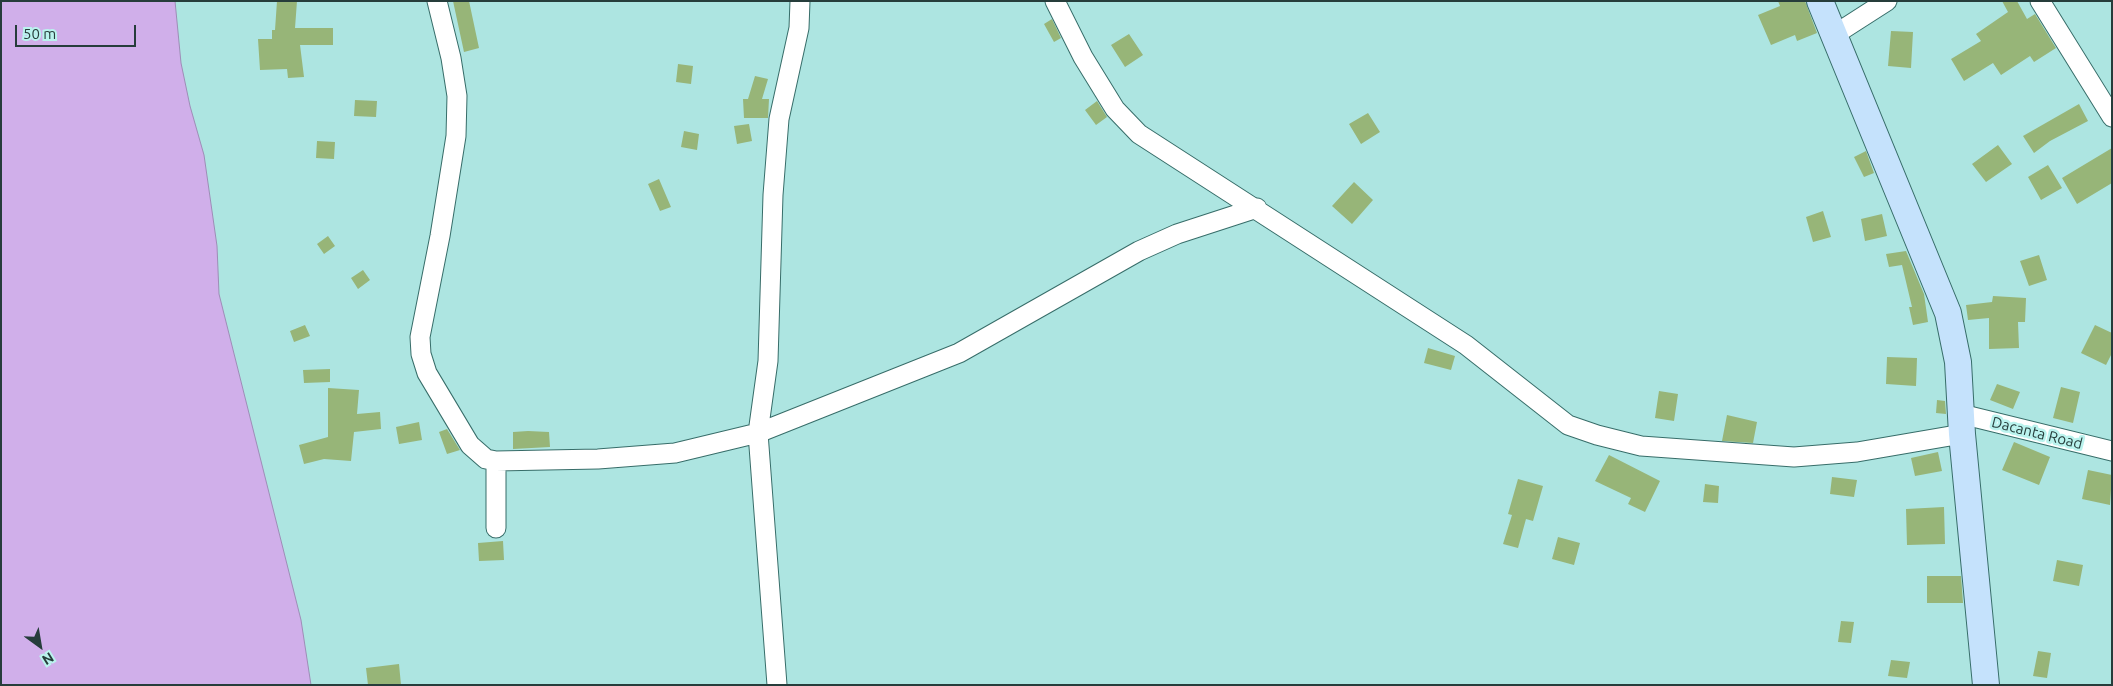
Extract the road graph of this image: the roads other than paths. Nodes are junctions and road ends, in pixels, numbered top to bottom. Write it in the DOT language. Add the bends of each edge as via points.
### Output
graph roads {
  1 [pos="437,1"];
  2 [pos="800,1"];
  3 [pos="1055,1"];
  4 [pos="1820,1"];
  5 [pos="1887,1"];
  6 [pos="2040,1"];
  7 [pos="1834,35"];
  8 [pos="2112,117"];
  9 [pos="1257,208"];
  10 [pos="1962,424"];
  11 [pos="758,433"];
  12 [pos="2112,451"];
  13 [pos="496,461"];
  14 [pos="496,528"];
  15 [pos="776,685"];
  16 [pos="1986,685"];
  1 -- 13 [label="street" via="457,96 456,136 420,337 421,354 431,380 470,445 478,454"];
  2 -- 11 [label="street" via="799,28 779,119 773,195 768,361"];
  3 -- 9 [label="street" via="1083,57 1115,109 1138,134"];
  4 -- 7 [label="street"];
  5 -- 7 [label="street"];
  6 -- 8 [label="street"];
  7 -- 10 [label="street" via="1948,313 1958,362"];
  9 -- 10 [label="street" via="1466,345 1568,425 1597,435 1642,446 1794,457 1857,452"];
  9 -- 11 [label="street" via="1177,234 1139,251 959,353"];
  10 -- 12 [label="street, Dacanta Road"];
  10 -- 16 [label="street"];
  11 -- 13 [label="street" via="674,453 598,459"];
  11 -- 15 [label="street"];
  13 -- 14 [label="street"];
}
